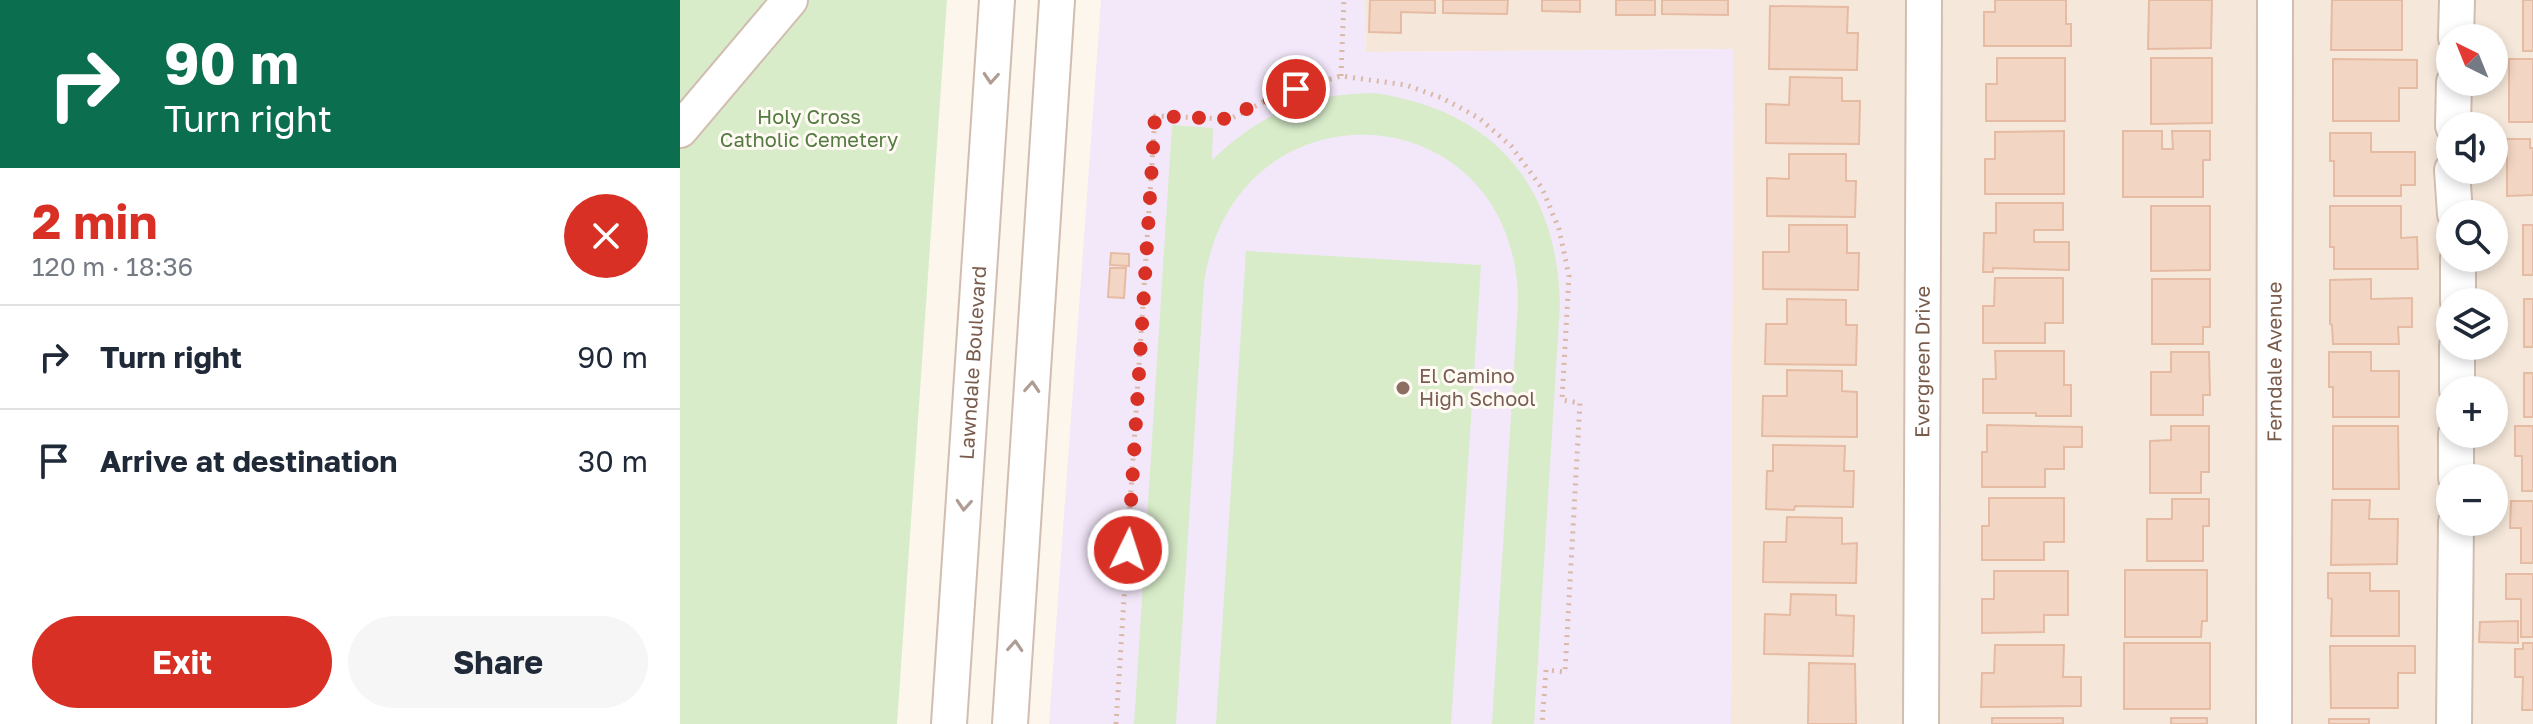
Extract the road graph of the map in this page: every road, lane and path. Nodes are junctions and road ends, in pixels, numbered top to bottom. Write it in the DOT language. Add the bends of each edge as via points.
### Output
graph roads {
  1 [pos="790,0"];
  2 [pos="997,0"];
  3 [pos="1057,0"];
  4 [pos="1344,0"];
  5 [pos="1924,0"];
  6 [pos="2275,0"];
  7 [pos="2457,0"];
  8 [pos="2456,24"];
  9 [pos="1341,76"];
  10 [pos="691,93"];
  11 [pos="680,130"];
  12 [pos="2456,536"];
  13 [pos="949,724"];
  14 [pos="1010,724"];
  15 [pos="1116,724"];
  16 [pos="1542,724"];
  17 [pos="1921,724"];
  18 [pos="2274,724"];
  19 [pos="2454,724"];
  1 -- 10 [label="street"];
  2 -- 13 [label="street, Lawndale Boulevard, one-way"];
  14 -- 3 [label="street, one-way"];
  4 -- 9 [label="path"];
  5 -- 17 [label="street, Evergreen Drive"];
  6 -- 18 [label="street, Ferndale Avenue"];
  7 -- 8 [label="street"];
  9 -- 15 [label="path" via="1279,94 1230,119 1155,116"];
  9 -- 16 [label="path" via="1406,85 1479,118 1511,146 1542,188 1559,229 1569,276 1562,400 1580,403 1565,672 1546,670"];
  10 -- 11 [label="street"];
  12 -- 19 [label="street"];
}
